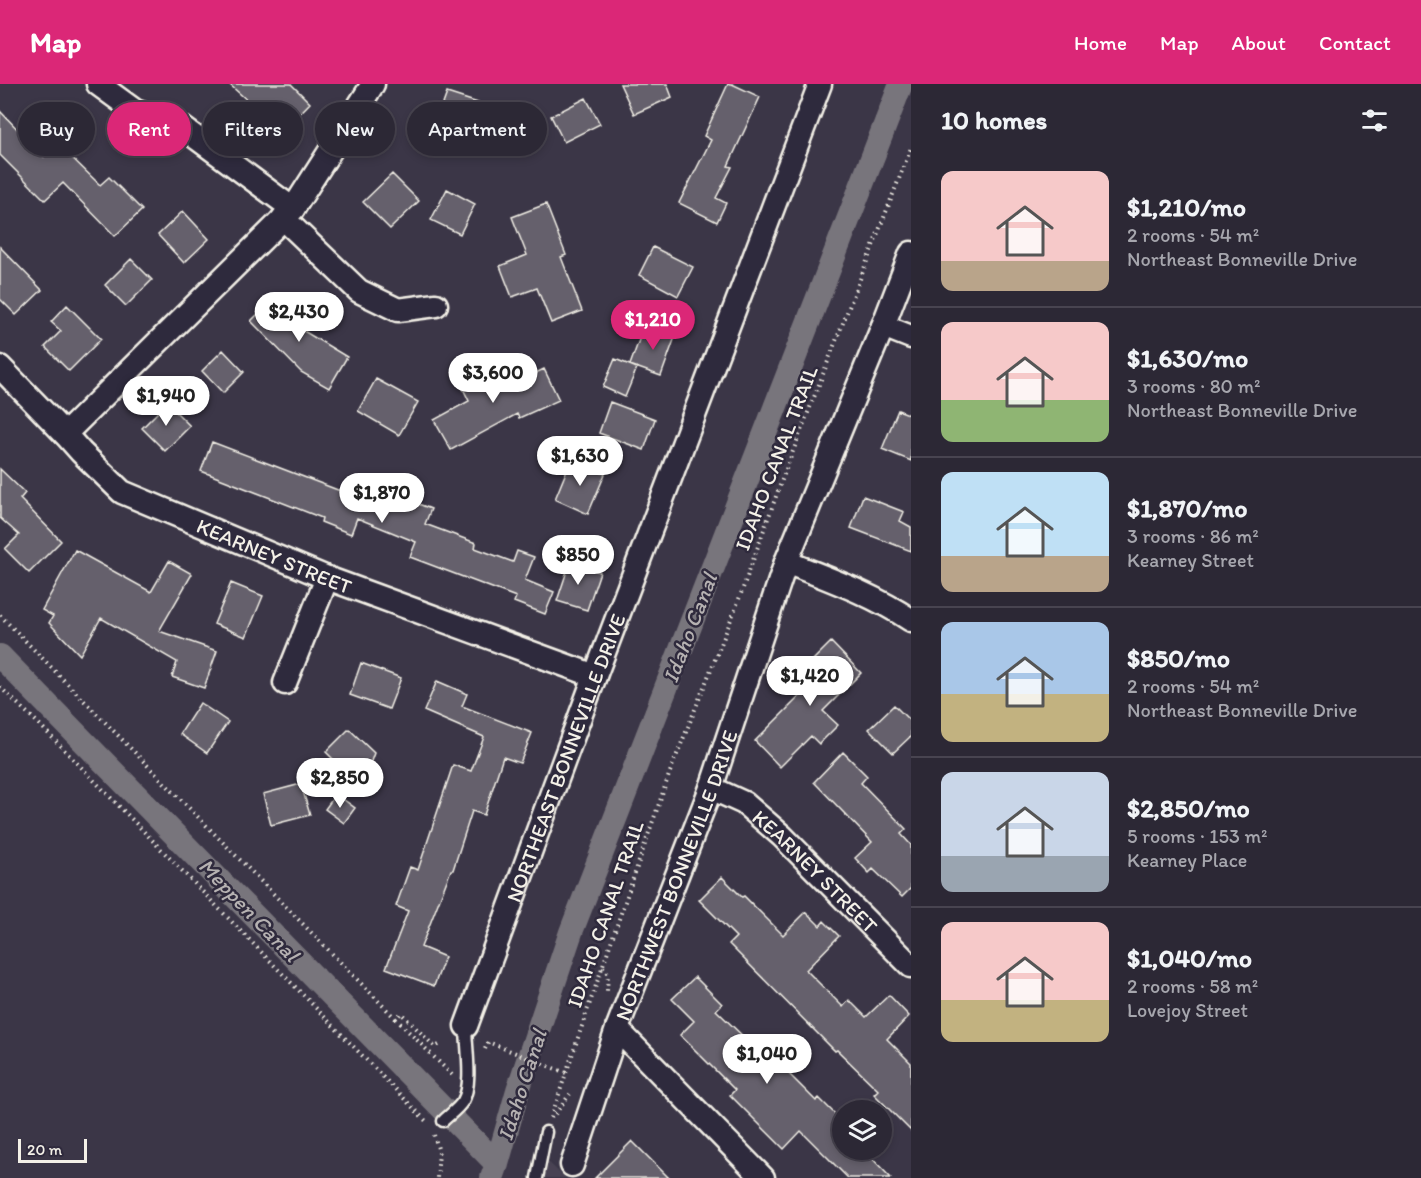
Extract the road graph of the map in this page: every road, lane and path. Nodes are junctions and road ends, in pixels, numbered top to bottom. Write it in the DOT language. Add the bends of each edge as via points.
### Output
graph roads {
  1 [pos="98,84"];
  2 [pos="373,84"];
  3 [pos="820,84"];
  4 [pos="911,148"];
  5 [pos="288,213"];
  6 [pos="911,253"];
  7 [pos="436,305"];
  8 [pos="883,326"];
  9 [pos="911,337"];
  10 [pos="0,367"];
  11 [pos="65,434"];
  12 [pos="786,562"];
  13 [pos="327,578"];
  14 [pos="0,615"];
  15 [pos="911,620"];
  16 [pos="595,676"];
  17 [pos="285,683"];
  18 [pos="0,687"];
  19 [pos="711,788"];
  20 [pos="911,966"];
  21 [pos="396,1019"];
  22 [pos="466,1026"];
  23 [pos="616,1029"];
  24 [pos="439,1045"];
  25 [pos="499,1047"];
  26 [pos="566,1073"];
  27 [pos="466,1089"];
  28 [pos="576,1089"];
  29 [pos="551,1120"];
  30 [pos="442,1122"];
  31 [pos="546,1132"];
  32 [pos="570,1171"];
  33 [pos="437,1178"];
  34 [pos="537,1178"];
  35 [pos="763,1178"];
  1 -- 5 [label="street" via="135,111 183,128"];
  2 -- 5 [label="street"];
  3 -- 16 [label="street, NORTHEAST BONNEVILLE DRIVE"];
  4 -- 26 [label="path, IDAHO CANAL TRAIL" via="670,772"];
  5 -- 7 [label="street" via="359,291 398,310"];
  5 -- 11 [label="street"];
  6 -- 8 [label="street, NORTHWEST BONNEVILLE DRIVE"];
  8 -- 9 [label="street"];
  8 -- 12 [label="street, NORTHWEST BONNEVILLE DRIVE"];
  10 -- 11 [label="street, KEARNEY STREET"];
  11 -- 13 [label="street, KEARNEY STREET" via="122,492"];
  12 -- 15 [label="street" via="860,591"];
  12 -- 19 [label="street, NORTHWEST BONNEVILLE DRIVE"];
  13 -- 16 [label="street, KEARNEY STREET"];
  13 -- 17 [label="street"];
  14 -- 21 [label="path"];
  16 -- 22 [label="street, NORTHEAST BONNEVILLE DRIVE"];
  18 -- 33 [label="path" via="432,1126 439,1152"];
  19 -- 20 [label="street, KEARNEY STREET" via="744,803 782,836"];
  19 -- 23 [label="street, NORTHWEST BONNEVILLE DRIVE"];
  21 -- 24 [label="path" via="401,1012 435,1047"];
  21 -- 27 [label="path"];
  22 -- 27 [label="lane"];
  23 -- 32 [label="street, NORTHWEST BONNEVILLE DRIVE"];
  23 -- 35 [label="street"];
  25 -- 26 [label="path"];
  26 -- 29 [label="path, IDAHO CANAL TRAIL"];
  27 -- 30 [label="lane" via="462,1102"];
  28 -- 29 [label="path, IDAHO CANAL TRAIL"];
  29 -- 31 [label="path, IDAHO CANAL TRAIL"];
  31 -- 34 [label="lane"];
}
